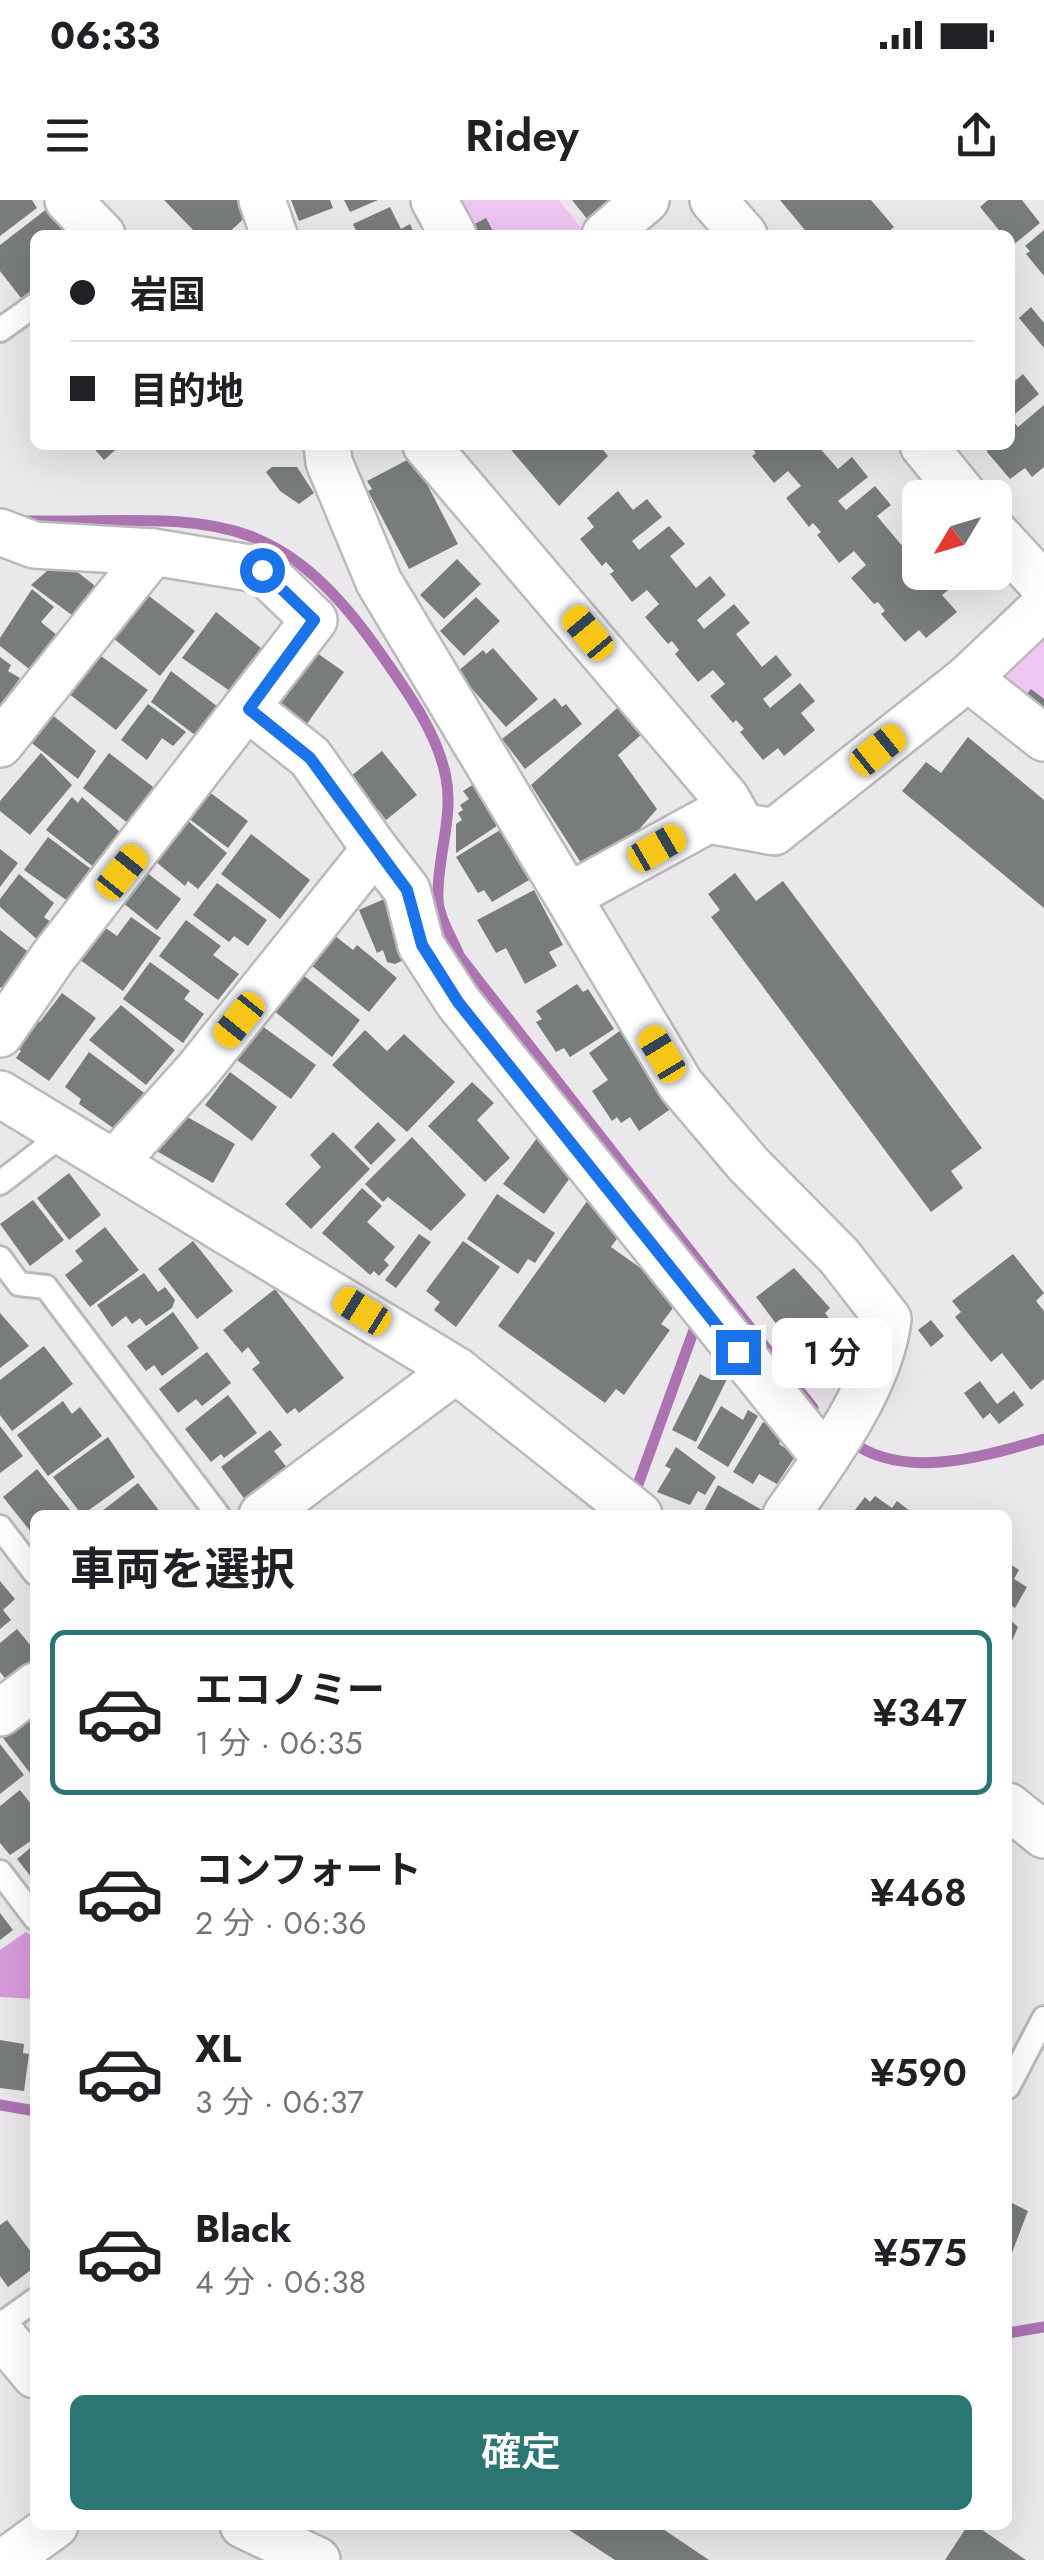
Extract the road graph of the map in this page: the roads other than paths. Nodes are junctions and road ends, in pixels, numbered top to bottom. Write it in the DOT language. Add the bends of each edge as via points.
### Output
graph roads {
  1 [pos="68,200"];
  2 [pos="262,200"];
  3 [pos="434,200"];
  4 [pos="646,200"];
  5 [pos="713,200"];
  6 [pos="97,230"];
  7 [pos="272,230"];
  8 [pos="450,230"];
  9 [pos="611,230"];
  10 [pos="740,230"];
  11 [pos="30,309"];
  12 [pos="0,330"];
  13 [pos="330,450"];
  14 [pos="430,450"];
  15 [pos="927,450"];
  16 [pos="951,480"];
  17 [pos="0,532"];
  18 [pos="1012,551"];
  19 [pos="153,552"];
  20 [pos="379,582"];
  21 [pos="1044,586"];
  22 [pos="1044,606"];
  23 [pos="314,620"];
  24 [pos="968,678"];
  25 [pos="249,709"];
  26 [pos="1044,738"];
  27 [pos="0,744"];
  28 [pos="742,826"];
  29 [pos="375,849"];
  30 [pos="569,896"];
  31 [pos="0,1034"];
  32 [pos="0,1094"];
  33 [pos="62,1135"];
  34 [pos="116,1161"];
  35 [pos="0,1184"];
  36 [pos="0,1258"];
  37 [pos="456,1370"];
  38 [pos="824,1458"];
  39 [pos="214,1510"];
  40 [pos="269,1510"];
  41 [pos="633,1510"];
  42 [pos="789,1510"];
  43 [pos="0,1528"];
  44 [pos="30,1567"];
  45 [pos="30,1690"];
  46 [pos="0,1713"];
  47 [pos="1012,1809"];
  48 [pos="1044,1835"];
  49 [pos="0,1872"];
  50 [pos="30,1911"];
  51 [pos="1044,2018"];
  52 [pos="1012,2079"];
  53 [pos="30,2304"];
  54 [pos="0,2325"];
  55 [pos="0,2334"];
  56 [pos="30,2369"];
  57 [pos="48,2530"];
  58 [pos="254,2530"];
  59 [pos="7,2560"];
  60 [pos="317,2560"];
  1 -- 6 [label="street"];
  2 -- 7 [label="street"];
  3 -- 8 [label="street"];
  4 -- 9 [label="street"];
  5 -- 10 [label="street"];
  11 -- 12 [label="lane"];
  13 -- 20 [label="street"];
  14 -- 28 [label="street" via="714,783"];
  15 -- 16 [label="street"];
  17 -- 19 [label="street" via="34,544"];
  18 -- 21 [label="street"];
  19 -- 23 [label="street" via="262,570"];
  19 -- 27 [label="street"];
  20 -- 23 [label="street"];
  20 -- 30 [label="street"];
  22 -- 24 [label="street"];
  23 -- 25 [label="street"];
  24 -- 26 [label="street"];
  24 -- 28 [label="street" via="774,832"];
  25 -- 29 [label="street" via="310,758"];
  25 -- 31 [label="street"];
  28 -- 30 [label="street" via="708,820"];
  29 -- 34 [label="street"];
  29 -- 38 [label="street" via="407,890 422,945 458,1002"];
  30 -- 38 [label="street" via="681,1085 888,1320 885,1346"];
  32 -- 33 [label="street"];
  33 -- 34 [label="street"];
  33 -- 35 [label="lane"];
  34 -- 37 [label="street"];
  36 -- 39 [label="lane" via="19,1284 46,1287"];
  37 -- 40 [label="street"];
  37 -- 41 [label="street"];
  38 -- 42 [label="street"];
  43 -- 44 [label="lane"];
  45 -- 46 [label="street"];
  47 -- 48 [label="street"];
  49 -- 50 [label="lane"];
  51 -- 52 [label="lane"];
  53 -- 54 [label="lane"];
  55 -- 56 [label="street"];
  57 -- 59 [label="street"];
  58 -- 60 [label="street"];
}
